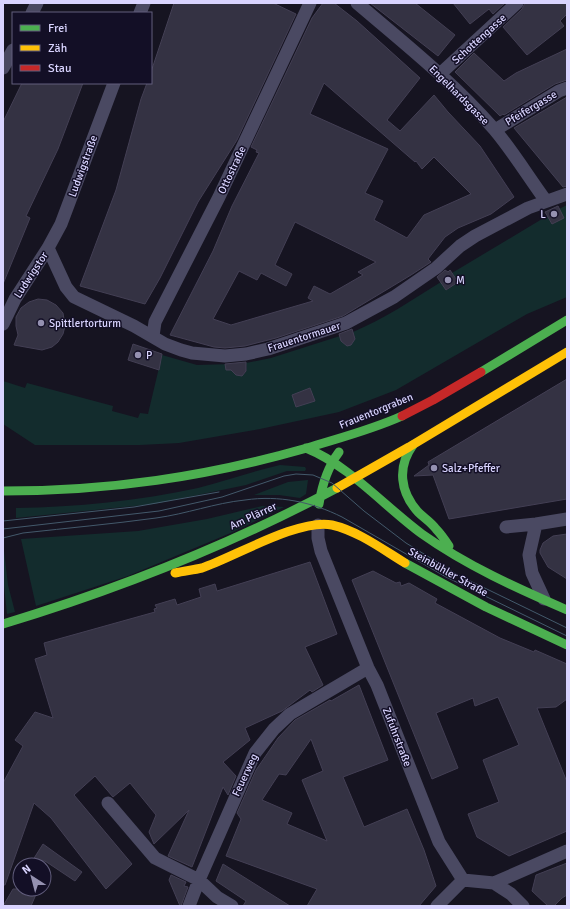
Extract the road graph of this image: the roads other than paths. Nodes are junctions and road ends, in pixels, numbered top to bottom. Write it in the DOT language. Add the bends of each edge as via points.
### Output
graph roads {
  1 [pos="310,3"];
  2 [pos="357,3"];
  3 [pos="517,3"];
  4 [pos="12,52"];
  5 [pos="3,68"];
  6 [pos="440,74"];
  7 [pos="114,84"];
  8 [pos="567,88"];
  9 [pos="495,130"];
  10 [pos="567,194"];
  11 [pos="546,201"];
  12 [pos="48,248"];
  13 [pos="567,320"];
  14 [pos="3,324"];
  15 [pos="153,336"];
  16 [pos="567,352"];
  17 [pos="356,434"];
  18 [pos="414,444"];
  19 [pos="306,448"];
  20 [pos="332,461"];
  21 [pos="355,478"];
  22 [pos="5,490"];
  23 [pos="320,497"];
  24 [pos="567,519"];
  25 [pos="536,524"];
  26 [pos="318,525"];
  27 [pos="506,527"];
  28 [pos="457,556"];
  29 [pos="130,582"];
  30 [pos="544,599"];
  31 [pos="567,610"];
  32 [pos="3,624"];
  33 [pos="567,645"];
  34 [pos="368,668"];
  35 [pos="108,803"];
  36 [pos="567,851"];
  37 [pos="199,880"];
  38 [pos="463,880"];
  39 [pos="494,883"];
  40 [pos="189,906"];
  41 [pos="232,906"];
  42 [pos="437,906"];
  43 [pos="523,906"];
  1 -- 15 [label="street, Ottostraße" via="219,197 155,322"];
  2 -- 6 [label="street, Engelhardsgasse"];
  3 -- 6 [label="street, Schottengasse"];
  4 -- 5 [label="street"];
  6 -- 9 [label="street, Engelhardsgasse"];
  7 -- 12 [label="street, Ludwigstraße" via="61,224"];
  8 -- 9 [label="street, Pfeifergasse"];
  9 -- 11 [label="street, Engelhardsgasse"];
  10 -- 11 [label="street, Frauentormauer"];
  11 -- 15 [label="street, Frauentormauer" via="475,236 436,268 394,297 346,323 268,349 225,356 186,352 164,344"];
  12 -- 14 [label="street, Ludwigstor"];
  12 -- 15 [label="street, Frauentormauer" via="66,287 74,297"];
  13 -- 17 [label="main road, Frauentorgraben" via="426,404"];
  16 -- 18 [label="main road"];
  17 -- 19 [label="main road, Frauentorgraben"];
  17 -- 20 [label="main road"];
  18 -- 21 [label="main road, Am Plärrer"];
  18 -- 28 [label="main road, Steinbühler Straße" via="407,451 402,463 405,490 416,509 433,525"];
  19 -- 20 [label="main road, Steinbühler Straße"];
  19 -- 22 [label="main road, Frauentorgraben" via="247,464 176,478 86,489"];
  20 -- 21 [label="main road, Steinbühler Straße"];
  20 -- 23 [label="main road"];
  21 -- 23 [label="main road, Am Plärrer"];
  21 -- 28 [label="main road, Steinbühler Straße" via="405,520"];
  23 -- 26 [label="main road"];
  23 -- 29 [label="main road, Am Plärrer" via="207,551"];
  24 -- 25 [label="street"];
  25 -- 27 [label="street"];
  25 -- 30 [label="street" via="529,555 532,573"];
  26 -- 29 [label="main road, Am Plärrer" via="298,528 201,568"];
  26 -- 33 [label="main road, Steinbühler Straße" via="341,527 350,531 486,607"];
  26 -- 34 [label="street, Zufuhrstraße" via="321,551"];
  28 -- 30 [label="main road, Steinbühler Straße"];
  29 -- 32 [label="main road, Am Plärrer"];
  30 -- 31 [label="main road, Steinbühler Straße"];
  34 -- 37 [label="street, Feuerweg" via="290,714 261,744"];
  34 -- 38 [label="street, Zufuhrstraße" via="439,842"];
  35 -- 37 [label="street" via="155,858"];
  36 -- 39 [label="street"];
  37 -- 40 [label="street, Feuerweg"];
  37 -- 41 [label="street" via="217,897"];
  38 -- 39 [label="street"];
  38 -- 42 [label="street"];
  39 -- 43 [label="street"];
}
